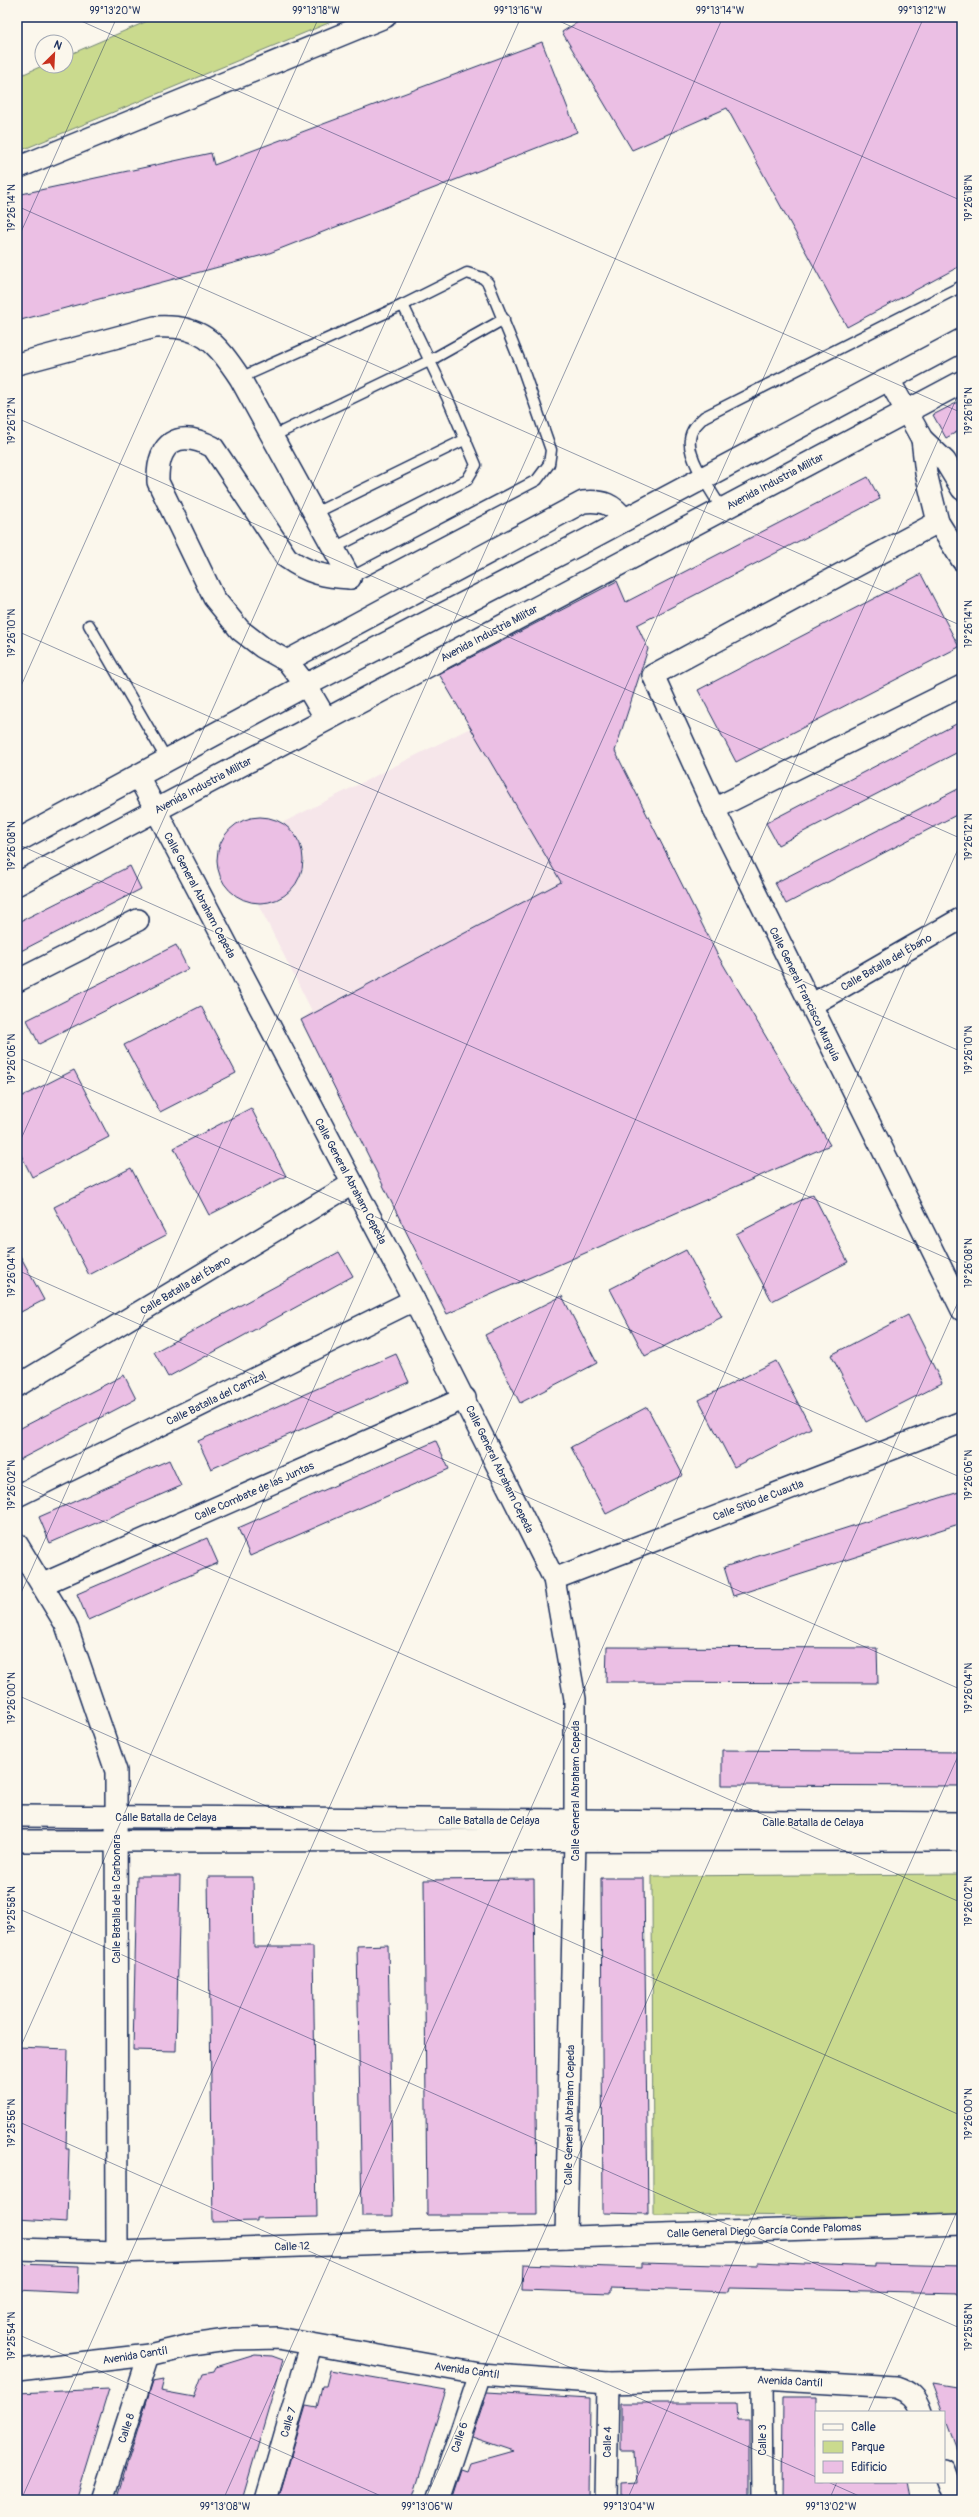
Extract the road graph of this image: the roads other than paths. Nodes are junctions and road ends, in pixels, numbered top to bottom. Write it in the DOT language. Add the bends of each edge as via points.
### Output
graph roads {
  1 [pos="385,17"];
  2 [pos="17,168"];
  3 [pos="962,286"];
  4 [pos="403,305"];
  5 [pos="504,319"];
  6 [pos="962,340"];
  7 [pos="429,361"];
  8 [pos="17,364"];
  9 [pos="240,378"];
  10 [pos="889,380"];
  11 [pos="962,382"];
  12 [pos="907,412"];
  13 [pos="273,436"];
  14 [pos="922,438"];
  15 [pos="466,439"];
  16 [pos="945,461"];
  17 [pos="926,473"];
  18 [pos="703,478"];
  19 [pos="962,489"];
  20 [pos="722,509"];
  21 [pos="313,514"];
  22 [pos="625,520"];
  23 [pos="938,522"];
  24 [pos="332,549"];
  25 [pos="962,560"];
  26 [pos="350,578"];
  27 [pos="89,624"];
  28 [pos="287,661"];
  29 [pos="306,685"];
  30 [pos="962,686"];
  31 [pos="326,719"];
  32 [pos="167,760"];
  33 [pos="138,776"];
  34 [pos="714,808"];
  35 [pos="156,810"];
  36 [pos="17,842"];
  37 [pos="17,884"];
  38 [pos="962,918"];
  39 [pos="138,920"];
  40 [pos="17,982"];
  41 [pos="811,1005"];
  42 [pos="352,1184"];
  43 [pos="414,1300"];
  44 [pos="962,1310"];
  45 [pos="17,1386"];
  46 [pos="465,1398"];
  47 [pos="962,1422"];
  48 [pos="17,1496"];
  49 [pos="17,1544"];
  50 [pos="554,1579"];
  51 [pos="43,1584"];
  52 [pos="17,1816"];
  53 [pos="116,1817"];
  54 [pos="962,1824"];
  55 [pos="575,1830"];
  56 [pos="116,1840"];
  57 [pos="962,1840"];
  58 [pos="17,1841"];
  59 [pos="962,2224"];
  60 [pos="566,2236"];
  61 [pos="17,2249"];
  62 [pos="117,2252"];
  63 [pos="311,2344"];
  64 [pos="149,2355"];
  65 [pos="17,2370"];
  66 [pos="480,2374"];
  67 [pos="762,2379"];
  68 [pos="608,2383"];
  69 [pos="920,2406"];
  70 [pos="945,2473"];
  71 [pos="102,2500"];
  72 [pos="266,2500"];
  73 [pos="438,2500"];
  74 [pos="606,2500"];
  75 [pos="763,2500"];
  76 [pos="955,2500"];
  1 -- 2 [label="street"];
  3 -- 18 [label="lane" via="704,417 694,427 690,440 691,453"];
  4 -- 5 [label="lane" via="467,273 474,274 488,283"];
  4 -- 7 [label="lane"];
  4 -- 9 [label="lane"];
  5 -- 7 [label="lane"];
  5 -- 26 [label="lane" via="551,450 549,464 544,473 537,480"];
  6 -- 10 [label="main road"];
  7 -- 13 [label="lane"];
  7 -- 15 [label="lane"];
  8 -- 9 [label="street" via="155,327 175,326 206,338 221,349"];
  9 -- 13 [label="street"];
  10 -- 12 [label="street"];
  10 -- 18 [label="main road"];
  11 -- 12 [label="main road, Avenida Industria Militar"];
  12 -- 14 [label="street"];
  12 -- 20 [label="main road, Avenida Industria Militar"];
  13 -- 21 [label="street"];
  14 -- 16 [label="street"];
  14 -- 17 [label="street"];
  15 -- 21 [label="lane"];
  15 -- 24 [label="lane" via="476,465 467,480"];
  16 -- 17 [label="street"];
  16 -- 19 [label="street"];
  17 -- 23 [label="street"];
  18 -- 20 [label="lane"];
  18 -- 22 [label="main road"];
  20 -- 31 [label="main road, Avenida Industria Militar"];
  21 -- 24 [label="street"];
  22 -- 28 [label="street" via="609,504 598,501 583,502"];
  22 -- 29 [label="main road"];
  23 -- 25 [label="street"];
  23 -- 34 [label="street, Calle General Francisco Murguía" via="653,675"];
  24 -- 26 [label="street"];
  26 -- 28 [label="street" via="324,576 304,570 287,558 212,447 197,439 182,438 172,442 162,453 158,466 158,482 214,598 240,630 262,647"];
  27 -- 32 [label="lane"];
  28 -- 29 [label="street"];
  29 -- 31 [label="street"];
  29 -- 32 [label="main road"];
  30 -- 34 [label="street"];
  31 -- 35 [label="main road, Avenida Industria Militar"];
  32 -- 33 [label="main road"];
  33 -- 35 [label="street, Calle General Abraham Cepeda"];
  33 -- 36 [label="main road"];
  34 -- 41 [label="street, Calle General Francisco Murguía"];
  35 -- 37 [label="main road, Avenida Industria Militar"];
  35 -- 42 [label="street, Calle General Abraham Cepeda"];
  38 -- 41 [label="street, Calle Batalla del Ébano"];
  39 -- 40 [label="street"];
  41 -- 44 [label="street, Calle General Francisco Murguía"];
  42 -- 43 [label="street, Calle General Abraham Cepeda"];
  42 -- 45 [label="street, Calle Batalla del Ébano"];
  43 -- 46 [label="street, Calle General Abraham Cepeda"];
  43 -- 48 [label="street, Calle Batalla del Carrizal"];
  46 -- 50 [label="street, Calle General Abraham Cepeda"];
  46 -- 51 [label="street, Calle Combate de las Juntas"];
  47 -- 50 [label="street, Calle Sitio de Cuautla"];
  49 -- 51 [label="street, Calle Batalla de la Carbonara"];
  50 -- 55 [label="street, Calle General Abraham Cepeda" via="575,1700"];
  51 -- 53 [label="street, Calle Batalla de la Carbonara" via="66,1625 116,1771"];
  52 -- 53 [label="street, Calle Batalla de Celaya"];
  53 -- 55 [label="street, Calle Batalla de Celaya"];
  53 -- 56 [label="street, Calle Batalla de la Carbonara"];
  54 -- 55 [label="street, Calle Batalla de Celaya"];
  55 -- 56 [label="street, Calle Batalla de Celaya"];
  55 -- 57 [label="street, Calle Batalla de Celaya"];
  55 -- 60 [label="street, Calle General Abraham Cepeda"];
  56 -- 58 [label="street, Calle Batalla de Celaya"];
  56 -- 62 [label="street, Calle Batalla de la Carbonara"];
  59 -- 60 [label="street, Calle General Diego García Conde Palomas"];
  60 -- 62 [label="street, Calle 12"];
  61 -- 62 [label="street, Calle 12"];
  63 -- 64 [label="street, Avenida Cantíl" via="278,2338 234,2339 191,2345"];
  63 -- 66 [label="street, Avenida Cantíl"];
  63 -- 72 [label="street, Calle 7"];
  64 -- 65 [label="street, Avenida Cantíl"];
  64 -- 71 [label="street, Calle 8"];
  66 -- 68 [label="street, Avenida Cantíl"];
  66 -- 73 [label="street, Calle 6"];
  67 -- 68 [label="street, Avenida Cantíl"];
  67 -- 69 [label="street, Avenida Cantíl" via="896,2387 908,2391"];
  67 -- 75 [label="street, Calle 3"];
  68 -- 74 [label="street, Calle 4"];
  70 -- 76 [label="street"];
}
